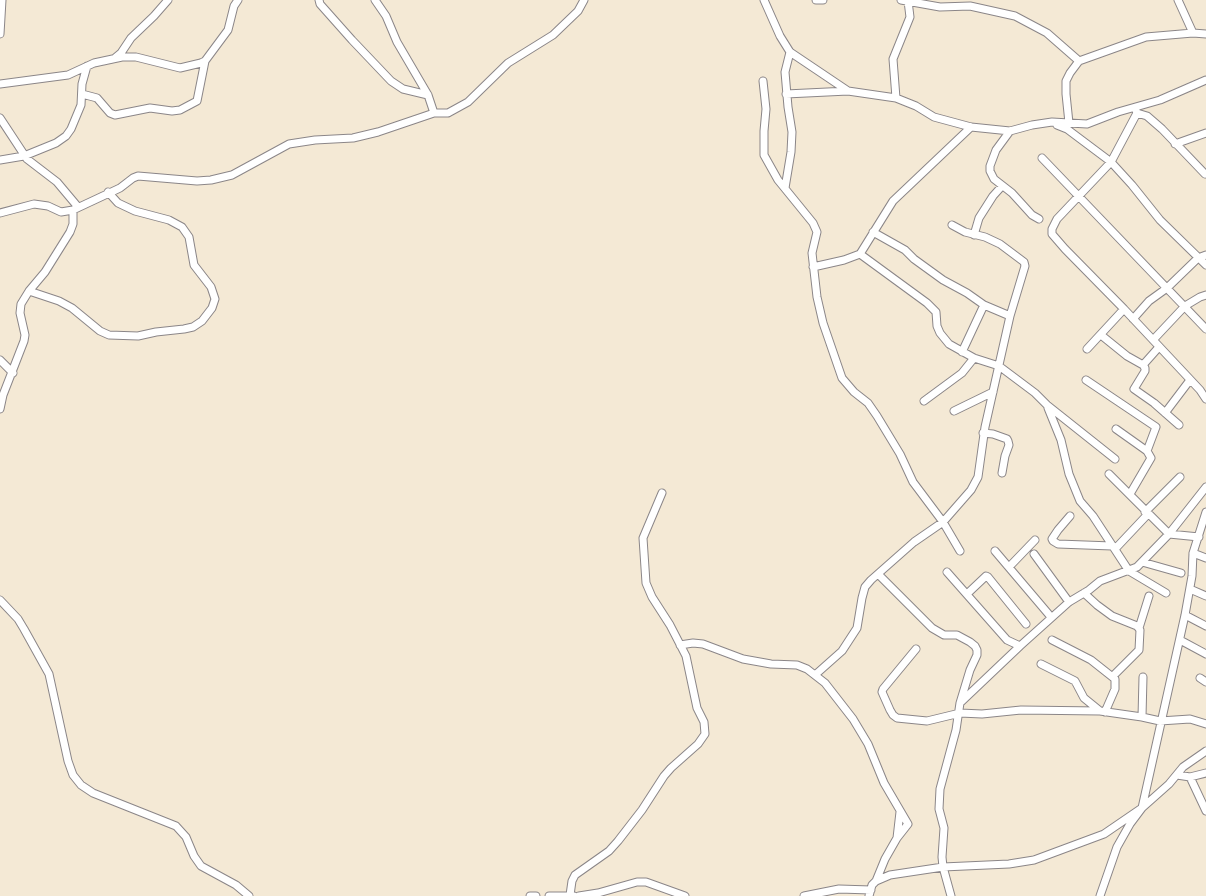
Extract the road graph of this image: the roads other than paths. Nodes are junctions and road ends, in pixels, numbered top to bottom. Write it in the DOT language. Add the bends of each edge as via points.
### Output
graph roads {
  1 [pos="2,0"];
  2 [pos="168,0"];
  3 [pos="238,0"];
  4 [pos="319,0"];
  5 [pos="375,0"];
  6 [pos="584,0"];
  7 [pos="764,0"];
  8 [pos="816,0"];
  9 [pos="823,0"];
  10 [pos="1178,0"];
  11 [pos="905,1"];
  12 [pos="1193,32"];
  13 [pos="0,34"];
  14 [pos="1206,34"];
  15 [pos="790,52"];
  16 [pos="115,58"];
  17 [pos="205,61"];
  18 [pos="1079,61"];
  19 [pos="87,66"];
  20 [pos="1206,80"];
  21 [pos="763,81"];
  22 [pos="0,84"];
  23 [pos="848,91"];
  24 [pos="82,94"];
  25 [pos="786,94"];
  26 [pos="428,95"];
  27 [pos="896,98"];
  28 [pos="1136,111"];
  29 [pos="434,113"];
  30 [pos="0,118"];
  31 [pos="1052,122"];
  32 [pos="1069,123"];
  33 [pos="971,127"];
  34 [pos="1010,131"];
  35 [pos="1206,133"];
  36 [pos="1175,144"];
  37 [pos="24,156"];
  38 [pos="1042,158"];
  39 [pos="0,160"];
  40 [pos="1110,162"];
  41 [pos="1205,174"];
  42 [pos="1002,186"];
  43 [pos="785,188"];
  44 [pos="108,192"];
  45 [pos="1079,198"];
  46 [pos="76,209"];
  47 [pos="0,213"];
  48 [pos="1039,219"];
  49 [pos="952,225"];
  50 [pos="873,232"];
  51 [pos="974,234"];
  52 [pos="860,254"];
  53 [pos="1206,255"];
  54 [pos="1198,258"];
  55 [pos="1206,265"];
  56 [pos="813,267"];
  57 [pos="1167,288"];
  58 [pos="29,291"];
  59 [pos="1206,295"];
  60 [pos="984,305"];
  61 [pos="1185,306"];
  62 [pos="1124,309"];
  63 [pos="1010,316"];
  64 [pos="1133,319"];
  65 [pos="1206,329"];
  66 [pos="1101,335"];
  67 [pos="1153,340"];
  68 [pos="1159,347"];
  69 [pos="1087,349"];
  70 [pos="962,352"];
  71 [pos="974,358"];
  72 [pos="0,360"];
  73 [pos="1143,365"];
  74 [pos="999,366"];
  75 [pos="13,373"];
  76 [pos="1086,380"];
  77 [pos="1190,380"];
  78 [pos="993,392"];
  79 [pos="1206,399"];
  80 [pos="924,401"];
  81 [pos="1047,405"];
  82 [pos="0,410"];
  83 [pos="954,411"];
  84 [pos="1164,413"];
  85 [pos="1178,426"];
  86 [pos="1116,429"];
  87 [pos="983,433"];
  88 [pos="1147,451"];
  89 [pos="1115,459"];
  90 [pos="1002,473"];
  91 [pos="1109,474"];
  92 [pos="1180,477"];
  93 [pos="1206,488"];
  94 [pos="662,493"];
  95 [pos="1130,494"];
  96 [pos="1206,512"];
  97 [pos="1147,513"];
  98 [pos="1070,516"];
  99 [pos="943,522"];
  100 [pos="1169,534"];
  101 [pos="1202,535"];
  102 [pos="1035,540"];
  103 [pos="1114,548"];
  104 [pos="960,551"];
  105 [pos="995,551"];
  106 [pos="1034,554"];
  107 [pos="1194,554"];
  108 [pos="1206,558"];
  109 [pos="1142,562"];
  110 [pos="1010,567"];
  111 [pos="1129,571"];
  112 [pos="947,572"];
  113 [pos="1181,573"];
  114 [pos="878,574"];
  115 [pos="1190,589"];
  116 [pos="1084,593"];
  117 [pos="1166,593"];
  118 [pos="967,594"];
  119 [pos="1148,596"];
  120 [pos="1206,596"];
  121 [pos="0,600"];
  122 [pos="1069,602"];
  123 [pos="1185,616"];
  124 [pos="1051,617"];
  125 [pos="1026,624"];
  126 [pos="1206,626"];
  127 [pos="1140,628"];
  128 [pos="1052,640"];
  129 [pos="1180,640"];
  130 [pos="680,645"];
  131 [pos="1020,646"];
  132 [pos="916,649"];
  133 [pos="1206,654"];
  134 [pos="1041,664"];
  135 [pos="815,675"];
  136 [pos="1113,676"];
  137 [pos="1143,676"];
  138 [pos="960,703"];
  139 [pos="1102,711"];
  140 [pos="960,712"];
  141 [pos="1142,716"];
  142 [pos="1160,721"];
  143 [pos="1206,724"];
  144 [pos="1206,751"];
  145 [pos="1206,773"];
  146 [pos="1177,775"];
  147 [pos="1190,777"];
  148 [pos="1196,793"];
  149 [pos="1206,793"];
  150 [pos="1142,808"];
  151 [pos="1206,811"];
  152 [pos="943,867"];
  153 [pos="876,881"];
  154 [pos="870,893"];
  155 [pos="572,895"];
  156 [pos="249,896"];
  157 [pos="530,896"];
  158 [pos="536,896"];
  159 [pos="549,896"];
  160 [pos="579,896"];
  161 [pos="685,896"];
  162 [pos="804,896"];
  163 [pos="951,896"];
  164 [pos="1100,896"];
  1 -- 13 [label="street"];
  2 -- 16 [label="street"];
  3 -- 17 [label="street" via="228,30"];
  4 -- 26 [label="street" via="391,81 403,89"];
  5 -- 26 [label="street"];
  6 -- 29 [label="street" via="578,11 553,34 508,63 468,102 448,112"];
  7 -- 15 [label="street"];
  8 -- 9 [label="street"];
  10 -- 12 [label="street"];
  11 -- 18 [label="street" via="940,7 970,6 1015,16 1047,33"];
  11 -- 27 [label="street" via="910,17 893,59"];
  12 -- 14 [label="street"];
  12 -- 18 [label="street" via="1146,37"];
  15 -- 23 [label="street"];
  15 -- 25 [label="street" via="785,72"];
  16 -- 17 [label="street" via="136,57 183,68"];
  16 -- 19 [label="street"];
  17 -- 24 [label="street" via="197,101 180,110 150,108 114,115 98,98"];
  18 -- 32 [label="street" via="1066,81"];
  19 -- 22 [label="street" via="68,75"];
  19 -- 24 [label="street"];
  20 -- 28 [label="street"];
  21 -- 43 [label="street" via="766,109 764,155"];
  23 -- 25 [label="street"];
  23 -- 27 [label="street"];
  24 -- 37 [label="street" via="81,105 66,136"];
  25 -- 43 [label="street" via="792,132"];
  26 -- 29 [label="street"];
  27 -- 33 [label="street" via="934,117"];
  28 -- 32 [label="street" via="1118,112 1087,124"];
  28 -- 36 [label="street" via="1147,116"];
  28 -- 40 [label="street"];
  29 -- 44 [label="street" via="353,138 289,144 232,175 197,181 138,176"];
  30 -- 37 [label="street"];
  31 -- 32 [label="street"];
  31 -- 34 [label="street"];
  31 -- 40 [label="street" via="1067,129"];
  33 -- 34 [label="street"];
  33 -- 50 [label="street" via="893,201"];
  34 -- 42 [label="street" via="996,150 990,166 994,179"];
  35 -- 36 [label="street"];
  36 -- 41 [label="street"];
  37 -- 39 [label="street"];
  37 -- 46 [label="street" via="57,182"];
  38 -- 45 [label="street"];
  40 -- 45 [label="street"];
  40 -- 54 [label="street"];
  42 -- 48 [label="street"];
  42 -- 51 [label="street" via="979,218"];
  43 -- 56 [label="street" via="817,232 812,253"];
  44 -- 46 [label="street"];
  44 -- 58 [label="street" via="118,203 134,211 169,220 189,237 194,265 211,287 215,299 202,321 184,330 138,336 109,335 72,308"];
  45 -- 57 [label="street"];
  45 -- 62 [label="street" via="1057,219 1052,234"];
  46 -- 47 [label="street" via="61,212 34,204"];
  46 -- 58 [label="street" via="70,232"];
  49 -- 51 [label="street"];
  50 -- 52 [label="street"];
  50 -- 60 [label="street" via="905,250 943,280"];
  51 -- 63 [label="street" via="1000,244 1024,262"];
  52 -- 56 [label="street"];
  52 -- 70 [label="street" via="927,303 936,312 940,333"];
  53 -- 54 [label="street"];
  54 -- 55 [label="street"];
  54 -- 57 [label="street"];
  56 -- 99 [label="street" via="823,322 842,378 868,403 900,454 913,482"];
  57 -- 61 [label="street"];
  57 -- 64 [label="street" via="1149,301"];
  58 -- 75 [label="street" via="21,304 25,335"];
  59 -- 61 [label="street"];
  60 -- 63 [label="street"];
  60 -- 70 [label="street"];
  61 -- 65 [label="street"];
  61 -- 67 [label="street"];
  62 -- 64 [label="street"];
  62 -- 66 [label="street"];
  63 -- 74 [label="street"];
  64 -- 67 [label="street"];
  66 -- 69 [label="street"];
  66 -- 73 [label="street"];
  67 -- 68 [label="street"];
  68 -- 73 [label="street"];
  68 -- 77 [label="street"];
  70 -- 71 [label="street"];
  71 -- 74 [label="street"];
  71 -- 80 [label="street" via="962,373"];
  72 -- 75 [label="street"];
  73 -- 84 [label="street" via="1145,371 1134,389"];
  74 -- 78 [label="street"];
  74 -- 81 [label="street"];
  75 -- 82 [label="street" via="2,395"];
  76 -- 88 [label="street" via="1156,427"];
  77 -- 79 [label="street"];
  77 -- 84 [label="street"];
  78 -- 83 [label="street"];
  78 -- 87 [label="street"];
  81 -- 89 [label="street"];
  81 -- 103 [label="street" via="1080,501 1094,516"];
  84 -- 85 [label="street"];
  86 -- 88 [label="street"];
  87 -- 90 [label="street" via="1007,439 1009,444"];
  87 -- 99 [label="street" via="975,484"];
  88 -- 95 [label="street" via="1151,460"];
  91 -- 95 [label="street"];
  92 -- 97 [label="street"];
  93 -- 100 [label="street"];
  94 -- 130 [label="street" via="643,538 646,583"];
  95 -- 97 [label="street"];
  96 -- 101 [label="street"];
  97 -- 100 [label="street"];
  97 -- 103 [label="street"];
  98 -- 103 [label="street" via="1053,541"];
  99 -- 104 [label="street"];
  99 -- 114 [label="street"];
  100 -- 101 [label="street"];
  100 -- 109 [label="street"];
  101 -- 107 [label="street"];
  102 -- 110 [label="street"];
  103 -- 111 [label="street"];
  105 -- 110 [label="street"];
  106 -- 122 [label="street"];
  107 -- 108 [label="street"];
  107 -- 115 [label="street"];
  109 -- 111 [label="street"];
  109 -- 113 [label="street"];
  110 -- 124 [label="street"];
  111 -- 116 [label="street" via="1100,581"];
  111 -- 117 [label="street"];
  112 -- 118 [label="street"];
  114 -- 135 [label="street" via="865,587 859,622 849,642"];
  114 -- 138 [label="street" via="932,628 975,646 977,655"];
  115 -- 120 [label="street"];
  115 -- 123 [label="street"];
  116 -- 122 [label="street"];
  116 -- 127 [label="street" via="1112,616"];
  118 -- 125 [label="street" via="988,577"];
  118 -- 131 [label="street" via="1007,640"];
  119 -- 127 [label="street"];
  121 -- 156 [label="street" via="18,619 49,674 68,761 81,785 93,793 176,826 186,837 201,866"];
  122 -- 124 [label="street"];
  123 -- 126 [label="street"];
  123 -- 129 [label="street"];
  124 -- 131 [label="street"];
  127 -- 136 [label="street" via="1139,650"];
  128 -- 136 [label="street" via="1091,660"];
  129 -- 133 [label="street"];
  129 -- 142 [label="street"];
  130 -- 135 [label="street" via="703,644 744,659 797,665"];
  130 -- 155 [label="street" via="686,656 705,734 664,776 609,851 576,875 572,881"];
  131 -- 138 [label="street"];
  132 -- 140 [label="street" via="883,689 893,715 927,721"];
  134 -- 139 [label="street" via="1075,681 1084,698"];
  135 -- 153 [label="street" via="853,719 908,824 884,859"];
  136 -- 139 [label="street" via="1115,689"];
  137 -- 141 [label="street"];
  138 -- 140 [label="street"];
  139 -- 140 [label="street"];
  139 -- 141 [label="street"];
  140 -- 152 [label="street" via="940,789"];
  141 -- 142 [label="street"];
  142 -- 143 [label="street" via="1190,719"];
  142 -- 150 [label="street"];
  144 -- 146 [label="street"];
  145 -- 147 [label="street"];
  146 -- 147 [label="street"];
  146 -- 150 [label="street"];
  147 -- 148 [label="street"];
  148 -- 149 [label="street"];
  148 -- 151 [label="street"];
  150 -- 152 [label="street" via="1104,834 1034,860"];
  150 -- 164 [label="street" via="1117,847"];
  152 -- 153 [label="street" via="890,875"];
  152 -- 163 [label="street"];
  153 -- 154 [label="street"];
  154 -- 162 [label="street" via="839,889"];
  155 -- 159 [label="street"];
  157 -- 158 [label="street"];
  160 -- 161 [label="street" via="637,882 646,882"];
}
